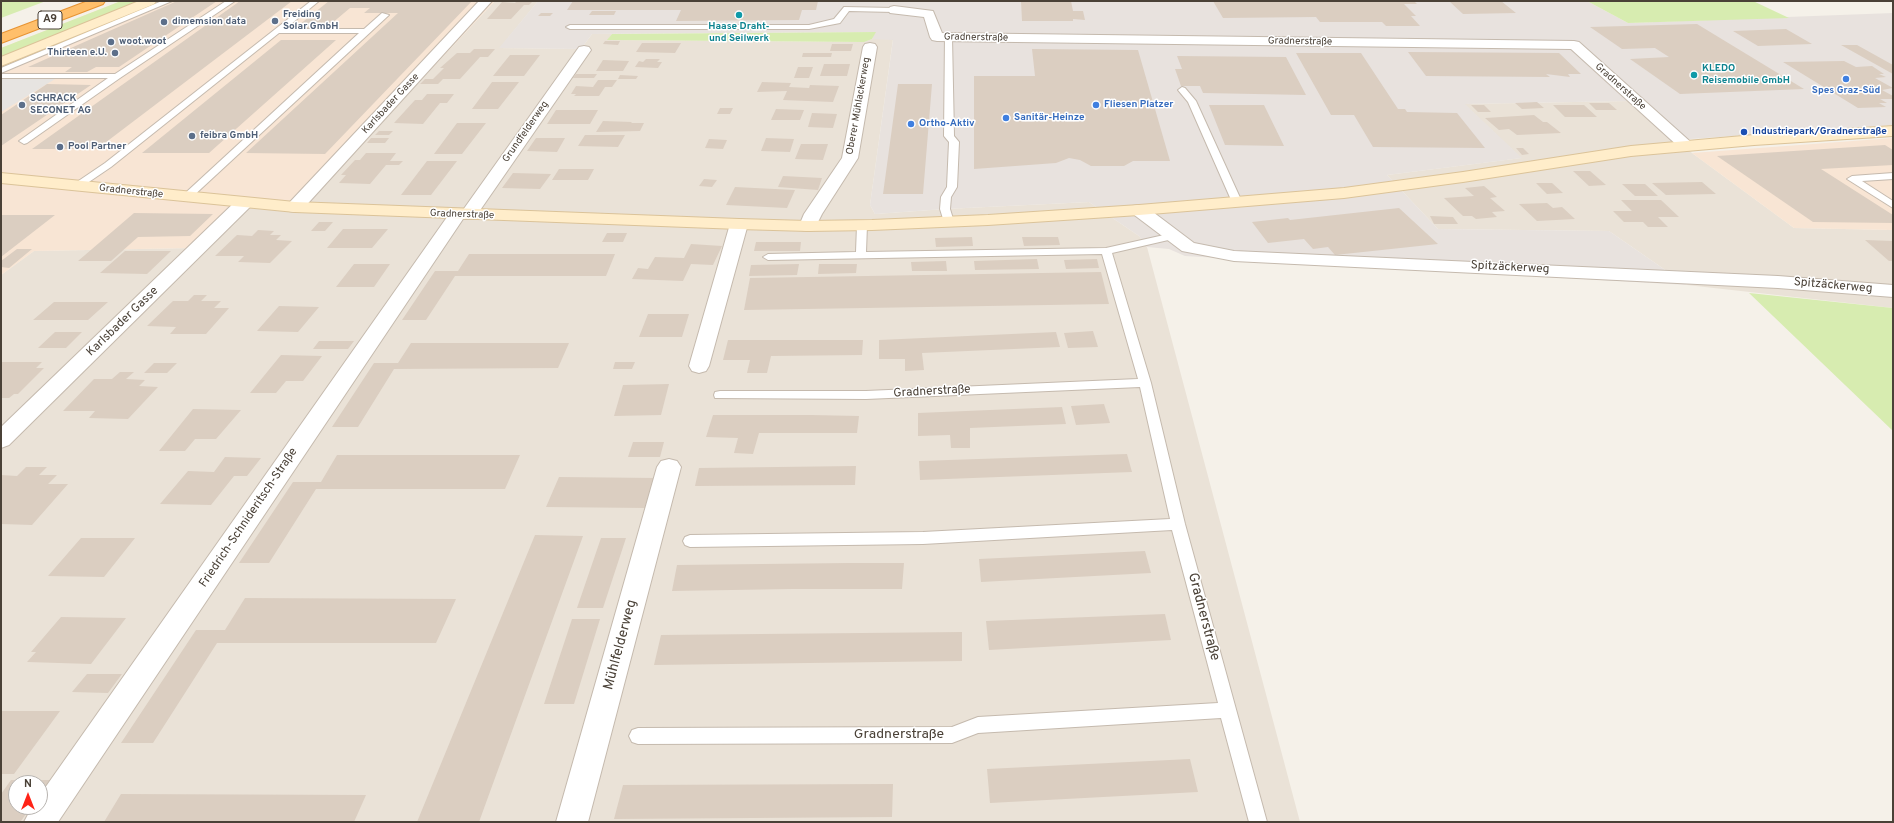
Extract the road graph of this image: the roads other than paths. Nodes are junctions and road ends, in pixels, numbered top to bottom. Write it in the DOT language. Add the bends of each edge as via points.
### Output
graph roads {
  1 [pos="68,1"];
  2 [pos="99,1"];
  3 [pos="150,1"];
  4 [pos="168,1"];
  5 [pos="231,1"];
  6 [pos="315,1"];
  7 [pos="486,1"];
  8 [pos="894,10"];
  9 [pos="385,15"];
  10 [pos="1,27"];
  11 [pos="570,27"];
  12 [pos="277,31"];
  13 [pos="366,31"];
  14 [pos="948,38"];
  15 [pos="1,39"];
  16 [pos="870,46"];
  17 [pos="584,50"];
  18 [pos="1,62"];
  19 [pos="1,71"];
  20 [pos="1,76"];
  21 [pos="117,76"];
  22 [pos="1182,90"];
  23 [pos="1890,133"];
  24 [pos="24,141"];
  25 [pos="1686,145"];
  26 [pos="1893,176"];
  27 [pos="1,178"];
  28 [pos="77,186"];
  29 [pos="186,197"];
  30 [pos="1237,202"];
  31 [pos="244,203"];
  32 [pos="1892,204"];
  33 [pos="295,207"];
  34 [pos="1139,210"];
  35 [pos="463,214"];
  36 [pos="949,222"];
  37 [pos="739,224"];
  38 [pos="808,226"];
  39 [pos="862,226"];
  40 [pos="1173,236"];
  41 [pos="1106,251"];
  42 [pos="861,255"];
  43 [pos="768,257"];
  44 [pos="1893,291"];
  45 [pos="699,366"];
  46 [pos="1145,383"];
  47 [pos="720,395"];
  48 [pos="1,440"];
  49 [pos="669,467"];
  50 [pos="1178,524"];
  51 [pos="690,541"];
  52 [pos="1229,710"];
  53 [pos="638,736"];
  54 [pos="40,822"];
  55 [pos="572,822"];
  56 [pos="1258,822"];
  1 -- 10 [label="highway, A9"];
  2 -- 15 [label="highway, A9"];
  3 -- 18 [label="main road"];
  4 -- 19 [label="lane"];
  5 -- 21 [label="lane"];
  6 -- 12 [label="lane, Gradnerstraße"];
  7 -- 33 [label="street, Karlsbader Gasse"];
  8 -- 11 [label="lane" via="847,9 837,21 810,27"];
  8 -- 14 [label="street, Gradnerstraße" via="929,14 937,37"];
  9 -- 13 [label="lane"];
  12 -- 13 [label="lane"];
  12 -- 28 [label="lane, Gradnerstraße" via="108,165"];
  13 -- 29 [label="lane"];
  14 -- 25 [label="street, Gradnerstraße" via="1574,45"];
  14 -- 36 [label="lane" via="949,136 954,142 952,187 946,197 945,209"];
  16 -- 38 [label="street, Oberer Mühlackerweg" via="850,158 813,214"];
  17 -- 35 [label="street, Grundfelderweg"];
  20 -- 21 [label="lane"];
  21 -- 24 [label="lane"];
  22 -- 30 [label="lane" via="1192,101"];
  23 -- 25 [label="main road, Gradnerstraße"];
  25 -- 30 [label="main road, Gradnerstraße" via="1344,193"];
  26 -- 32 [label="lane" via="1852,179"];
  27 -- 28 [label="main road, Gradnerstraße"];
  28 -- 29 [label="main road, Gradnerstraße"];
  29 -- 31 [label="main road, Gradnerstraße"];
  30 -- 34 [label="main road, Gradnerstraße"];
  31 -- 33 [label="main road, Gradnerstraße"];
  31 -- 48 [label="street, Karlsbader Gasse"];
  33 -- 35 [label="main road, Gradnerstraße"];
  34 -- 36 [label="main road, Gradnerstraße"];
  34 -- 40 [label="street, Spitzäckerweg"];
  35 -- 37 [label="main road, Gradnerstraße"];
  35 -- 54 [label="street, Friedrich-Schnideritsch-Straße"];
  36 -- 39 [label="main road, Gradnerstraße"];
  37 -- 38 [label="main road, Gradnerstraße"];
  37 -- 45 [label="street"];
  38 -- 39 [label="main road, Gradnerstraße"];
  39 -- 42 [label="lane"];
  40 -- 41 [label="lane"];
  40 -- 44 [label="street, Spitzäckerweg" via="1188,247 1234,256 1778,282"];
  41 -- 42 [label="lane"];
  41 -- 46 [label="lane, Gradnerstraße"];
  42 -- 43 [label="lane"];
  46 -- 47 [label="lane, Gradnerstraße" via="866,395"];
  46 -- 50 [label="lane, Gradnerstraße"];
  49 -- 55 [label="street, Mühlfelderweg"];
  50 -- 51 [label="lane" via="923,538"];
  50 -- 52 [label="lane, Gradnerstraße"];
  52 -- 53 [label="lane, Gradnerstraße" via="978,725 952,735"];
  52 -- 56 [label="lane, Gradnerstraße"];
}
